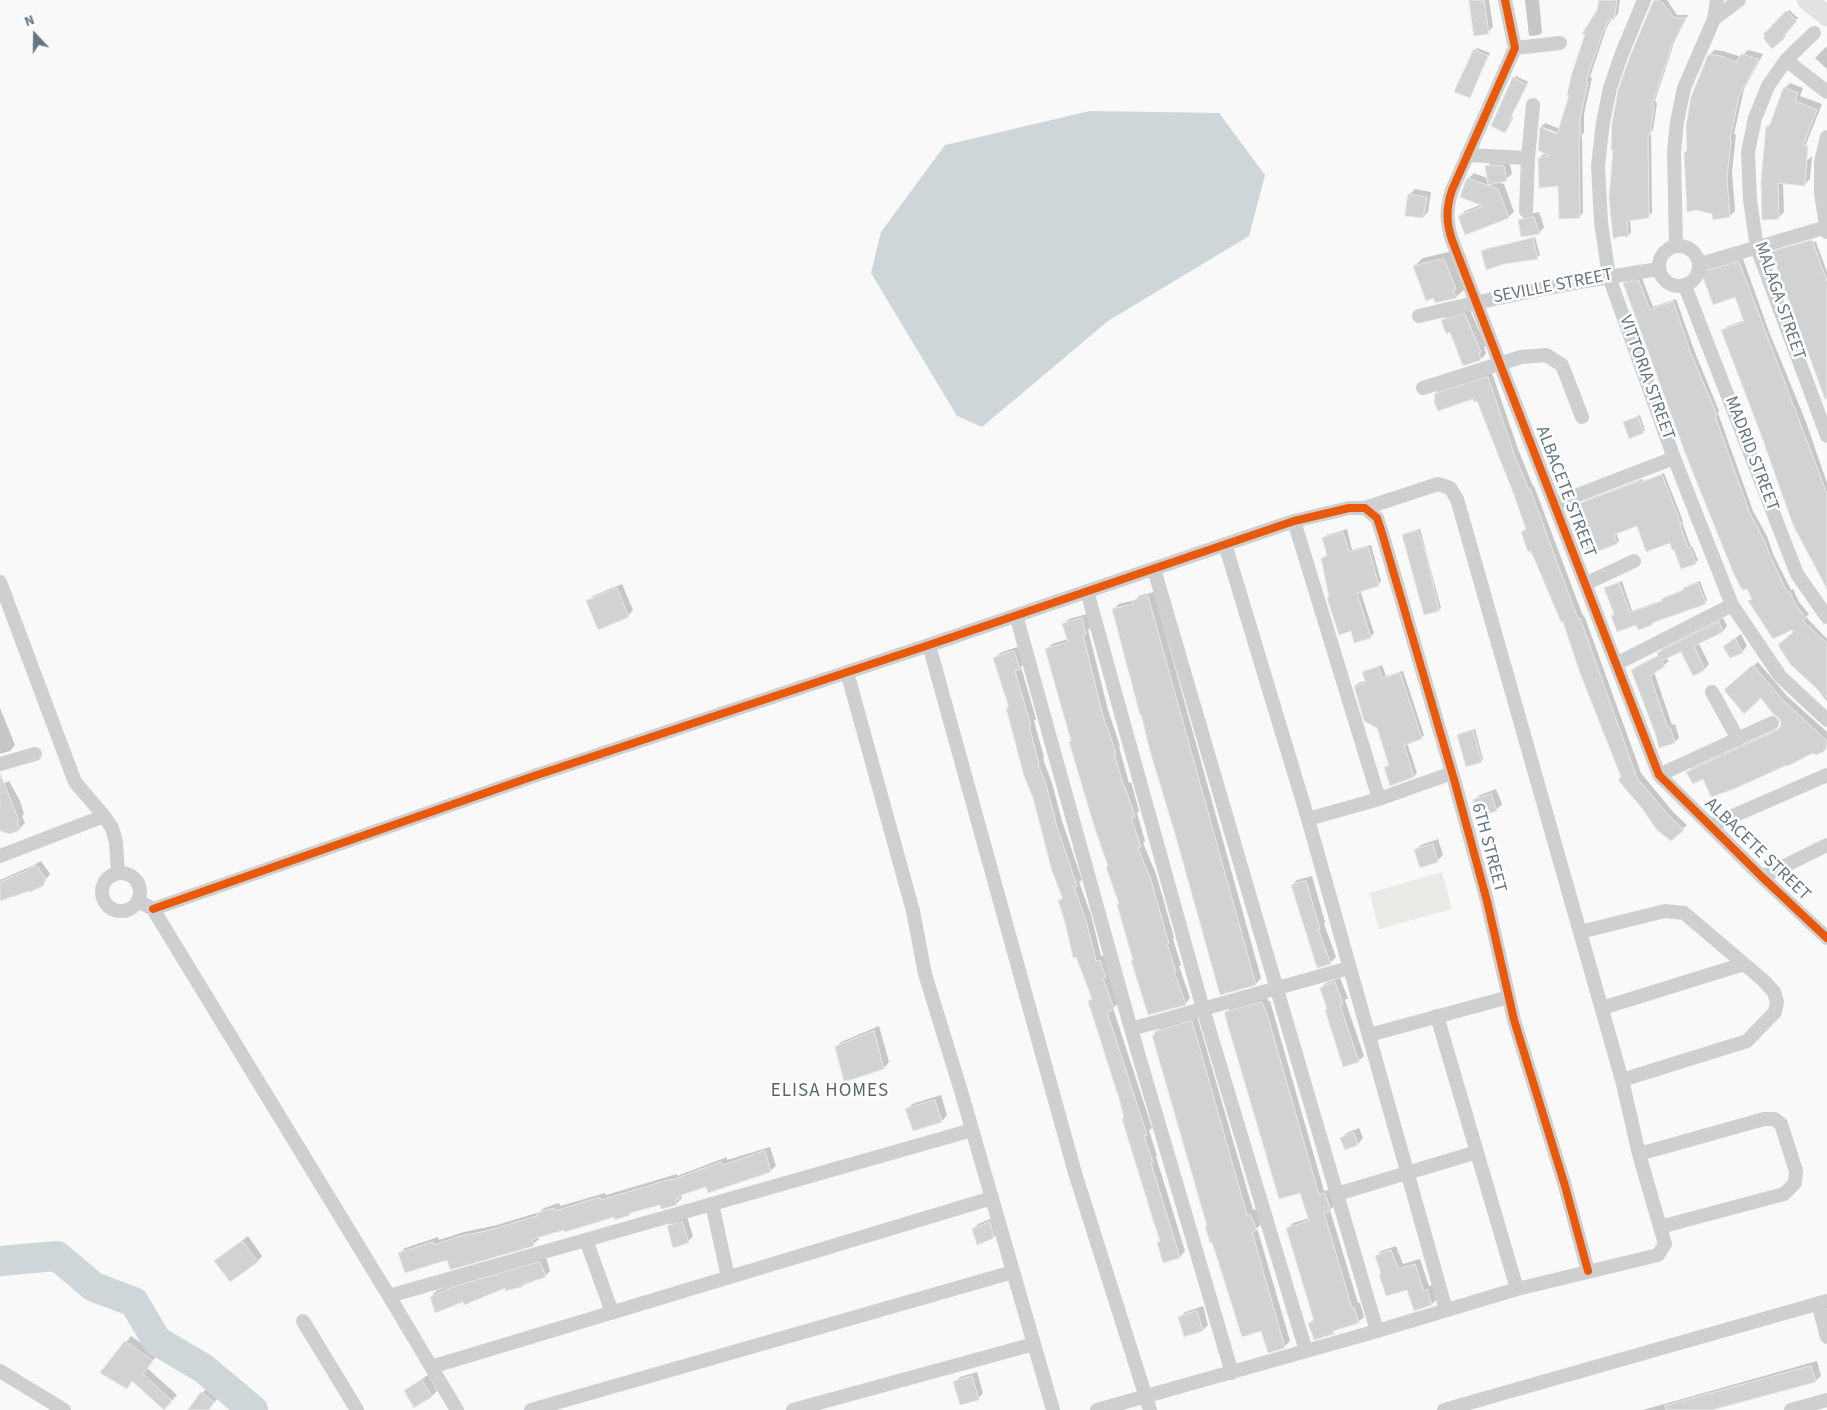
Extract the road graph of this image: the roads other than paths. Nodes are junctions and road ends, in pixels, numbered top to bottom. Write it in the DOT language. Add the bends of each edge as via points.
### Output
graph roads {
  1 [pos="1505,0"];
  2 [pos="1644,0"];
  3 [pos="1717,0"];
  4 [pos="1740,0"];
  5 [pos="1807,0"];
  6 [pos="1827,16"];
  7 [pos="1714,19"];
  8 [pos="1814,33"];
  9 [pos="1560,43"];
  10 [pos="1515,48"];
  11 [pos="1786,60"];
  12 [pos="1827,92"];
  13 [pos="1533,105"];
  14 [pos="1827,137"];
  15 [pos="1467,155"];
  16 [pos="1528,158"];
  17 [pos="1526,211"];
  18 [pos="1826,229"];
  19 [pos="1676,246"];
  20 [pos="1757,248"];
  21 [pos="1700,264"];
  22 [pos="1659,269"];
  23 [pos="1609,276"];
  24 [pos="1685,286"];
  25 [pos="1476,302"];
  26 [pos="1419,316"];
  27 [pos="1499,362"];
  28 [pos="1423,388"];
  29 [pos="1582,417"];
  30 [pos="1827,436"];
  31 [pos="1674,458"];
  32 [pos="1554,504"];
  33 [pos="1365,508"];
  34 [pos="1294,521"];
  35 [pos="1225,544"];
  36 [pos="1634,561"];
  37 [pos="1154,568"];
  38 [pos="0,582"];
  39 [pos="1585,584"];
  40 [pos="1087,591"];
  41 [pos="1732,605"];
  42 [pos="1016,615"];
  43 [pos="1827,617"];
  44 [pos="929,645"];
  45 [pos="1616,664"];
  46 [pos="847,672"];
  47 [pos="1712,692"];
  48 [pos="1827,720"];
  49 [pos="1772,723"];
  50 [pos="1738,739"];
  51 [pos="35,754"];
  52 [pos="0,764"];
  53 [pos="1452,773"];
  54 [pos="1659,775"];
  55 [pos="1827,775"];
  56 [pos="1379,799"];
  57 [pos="104,816"];
  58 [pos="1308,819"];
  59 [pos="1710,826"];
  60 [pos="1827,845"];
  61 [pos="0,856"];
  62 [pos="118,873"];
  63 [pos="1762,878"];
  64 [pos="138,901"];
  65 [pos="153,909"];
  66 [pos="1580,932"];
  67 [pos="1827,938"];
  68 [pos="1744,964"];
  69 [pos="1349,968"];
  70 [pos="1276,988"];
  71 [pos="1509,997"];
  72 [pos="1602,1008"];
  73 [pos="1203,1009"];
  74 [pos="1438,1016"];
  75 [pos="1131,1029"];
  76 [pos="1369,1036"];
  77 [pos="1622,1080"];
  78 [pos="972,1130"];
  79 [pos="1477,1152"];
  80 [pos="1639,1154"];
  81 [pos="1407,1172"];
  82 [pos="1337,1194"];
  83 [pos="992,1198"];
  84 [pos="712,1204"];
  85 [pos="1660,1227"];
  86 [pos="586,1240"];
  87 [pos="1588,1271"];
  88 [pos="1013,1272"];
  89 [pos="728,1277"];
  90 [pos="1517,1289"];
  91 [pos="389,1296"];
  92 [pos="1822,1302"];
  93 [pos="1446,1310"];
  94 [pos="612,1312"];
  95 [pos="303,1321"];
  96 [pos="1377,1331"];
  97 [pos="1827,1337"];
  98 [pos="1034,1344"];
  99 [pos="1306,1351"];
  100 [pos="431,1367"];
  101 [pos="0,1371"];
  102 [pos="1232,1373"];
  103 [pos="1827,1400"];
  104 [pos="1148,1404"];
  105 [pos="64,1410"];
  106 [pos="357,1410"];
  107 [pos="457,1410"];
  108 [pos="531,1410"];
  109 [pos="793,1410"];
  110 [pos="1053,1410"];
  111 [pos="1097,1410"];
  112 [pos="1444,1410"];
  113 [pos="1792,1410"];
  1 -- 10 [label="street"];
  2 -- 23 [label="street, VITTORIA STREET" via="1610,88 1603,122 1598,166 1601,222"];
  3 -- 7 [label="street"];
  4 -- 7 [label="street"];
  5 -- 6 [label="street"];
  7 -- 19 [label="street" via="1684,88 1677,122 1674,152"];
  8 -- 11 [label="street, MALAGA STREET"];
  9 -- 10 [label="street"];
  10 -- 15 [label="street, ALBACETE STREET"];
  11 -- 12 [label="street"];
  11 -- 20 [label="street, MALAGA STREET" via="1768,86 1755,118 1748,152"];
  13 -- 16 [label="street"];
  14 -- 18 [label="street" via="1821,162"];
  15 -- 16 [label="street"];
  15 -- 25 [label="street, ALBACETE STREET" via="1452,190 1446,215"];
  16 -- 17 [label="street"];
  18 -- 20 [label="street"];
  19 -- 21 [label="street" via="1692,250"];
  19 -- 22 [label="street" via="1663,254"];
  20 -- 21 [label="street"];
  20 -- 30 [label="street, MALAGA STREET"];
  21 -- 24 [label="street" via="1696,278"];
  22 -- 23 [label="street, SEVILLE STREET"];
  22 -- 24 [label="street" via="1668,283"];
  23 -- 25 [label="street, SEVILLE STREET"];
  23 -- 31 [label="street, VITTORIA STREET"];
  24 -- 43 [label="street, MADRID STREET" via="1797,574"];
  25 -- 26 [label="street, SEVILLE STREET"];
  25 -- 27 [label="street, ALBACETE STREET"];
  27 -- 28 [label="street"];
  27 -- 29 [label="street" via="1521,356 1546,355 1562,365"];
  27 -- 32 [label="street, ALBACETE STREET"];
  31 -- 32 [label="street"];
  31 -- 41 [label="street, VITTORIA STREET"];
  32 -- 39 [label="street, ALBACETE STREET"];
  33 -- 34 [label="street" via="1349,508"];
  33 -- 53 [label="street, 6TH STREET" via="1377,518 1382,533"];
  33 -- 66 [label="street" via="1438,484 1450,488 1457,499"];
  34 -- 35 [label="street"];
  34 -- 56 [label="street"];
  35 -- 37 [label="street"];
  35 -- 58 [label="street"];
  36 -- 39 [label="street"];
  37 -- 40 [label="street"];
  37 -- 70 [label="street"];
  38 -- 57 [label="street" via="75,782"];
  39 -- 45 [label="street, ALBACETE STREET"];
  40 -- 42 [label="street"];
  40 -- 73 [label="street"];
  41 -- 45 [label="street"];
  41 -- 48 [label="street, VITTORIA STREET" via="1780,676"];
  42 -- 44 [label="street"];
  42 -- 75 [label="street"];
  44 -- 46 [label="street"];
  44 -- 104 [label="street" via="1075,1173"];
  45 -- 54 [label="street, ALBACETE STREET"];
  46 -- 65 [label="street" via="531,777"];
  46 -- 78 [label="street" via="913,911 925,974"];
  47 -- 50 [label="street"];
  49 -- 50 [label="street"];
  50 -- 54 [label="street"];
  51 -- 52 [label="street"];
  53 -- 56 [label="street"];
  53 -- 71 [label="street, 6TH STREET"];
  54 -- 59 [label="street, ALBACETE STREET"];
  55 -- 59 [label="street"];
  56 -- 58 [label="street"];
  57 -- 61 [label="street"];
  57 -- 62 [label="street" via="116,842"];
  58 -- 69 [label="street"];
  59 -- 63 [label="street, ALBACETE STREET"];
  60 -- 63 [label="street"];
  62 -- 64 [label="street" via="134,878 140,889"];
  62 -- 64 [label="street" via="107,879 104,885 106,904 123,911"];
  63 -- 67 [label="street, ALBACETE STREET"];
  64 -- 65 [label="street"];
  65 -- 91 [label="street"];
  66 -- 68 [label="street" via="1665,911 1684,913"];
  66 -- 72 [label="street"];
  68 -- 72 [label="street"];
  68 -- 77 [label="street" via="1774,992 1777,1002 1775,1012 1747,1041"];
  69 -- 70 [label="street"];
  69 -- 76 [label="street"];
  70 -- 73 [label="street"];
  70 -- 82 [label="street"];
  71 -- 74 [label="street"];
  71 -- 87 [label="street, 6TH STREET"];
  72 -- 77 [label="street"];
  73 -- 75 [label="street"];
  73 -- 99 [label="street"];
  74 -- 76 [label="street"];
  74 -- 79 [label="street"];
  75 -- 102 [label="street"];
  76 -- 81 [label="street"];
  77 -- 80 [label="street"];
  78 -- 83 [label="street"];
  78 -- 84 [label="street"];
  79 -- 81 [label="street"];
  79 -- 90 [label="street"];
  80 -- 85 [label="street"];
  80 -- 85 [label="street" via="1764,1119 1774,1120 1781,1124 1796,1171 1795,1182 1784,1194"];
  81 -- 82 [label="street"];
  81 -- 93 [label="street"];
  82 -- 96 [label="street"];
  83 -- 88 [label="street"];
  83 -- 89 [label="street"];
  84 -- 86 [label="street"];
  84 -- 89 [label="street"];
  85 -- 87 [label="street" via="1665,1244 1658,1255"];
  86 -- 91 [label="street"];
  86 -- 94 [label="street"];
  87 -- 90 [label="street"];
  88 -- 98 [label="street"];
  88 -- 108 [label="street"];
  89 -- 94 [label="street"];
  90 -- 93 [label="street"];
  91 -- 100 [label="street"];
  92 -- 97 [label="street"];
  92 -- 112 [label="street"];
  93 -- 96 [label="street"];
  94 -- 100 [label="street"];
  95 -- 106 [label="street"];
  96 -- 99 [label="street"];
  98 -- 109 [label="street"];
  98 -- 110 [label="street"];
  99 -- 102 [label="street"];
  100 -- 107 [label="street"];
  101 -- 105 [label="street"];
  102 -- 104 [label="street"];
  103 -- 113 [label="street"];
  104 -- 111 [label="street"];
}
